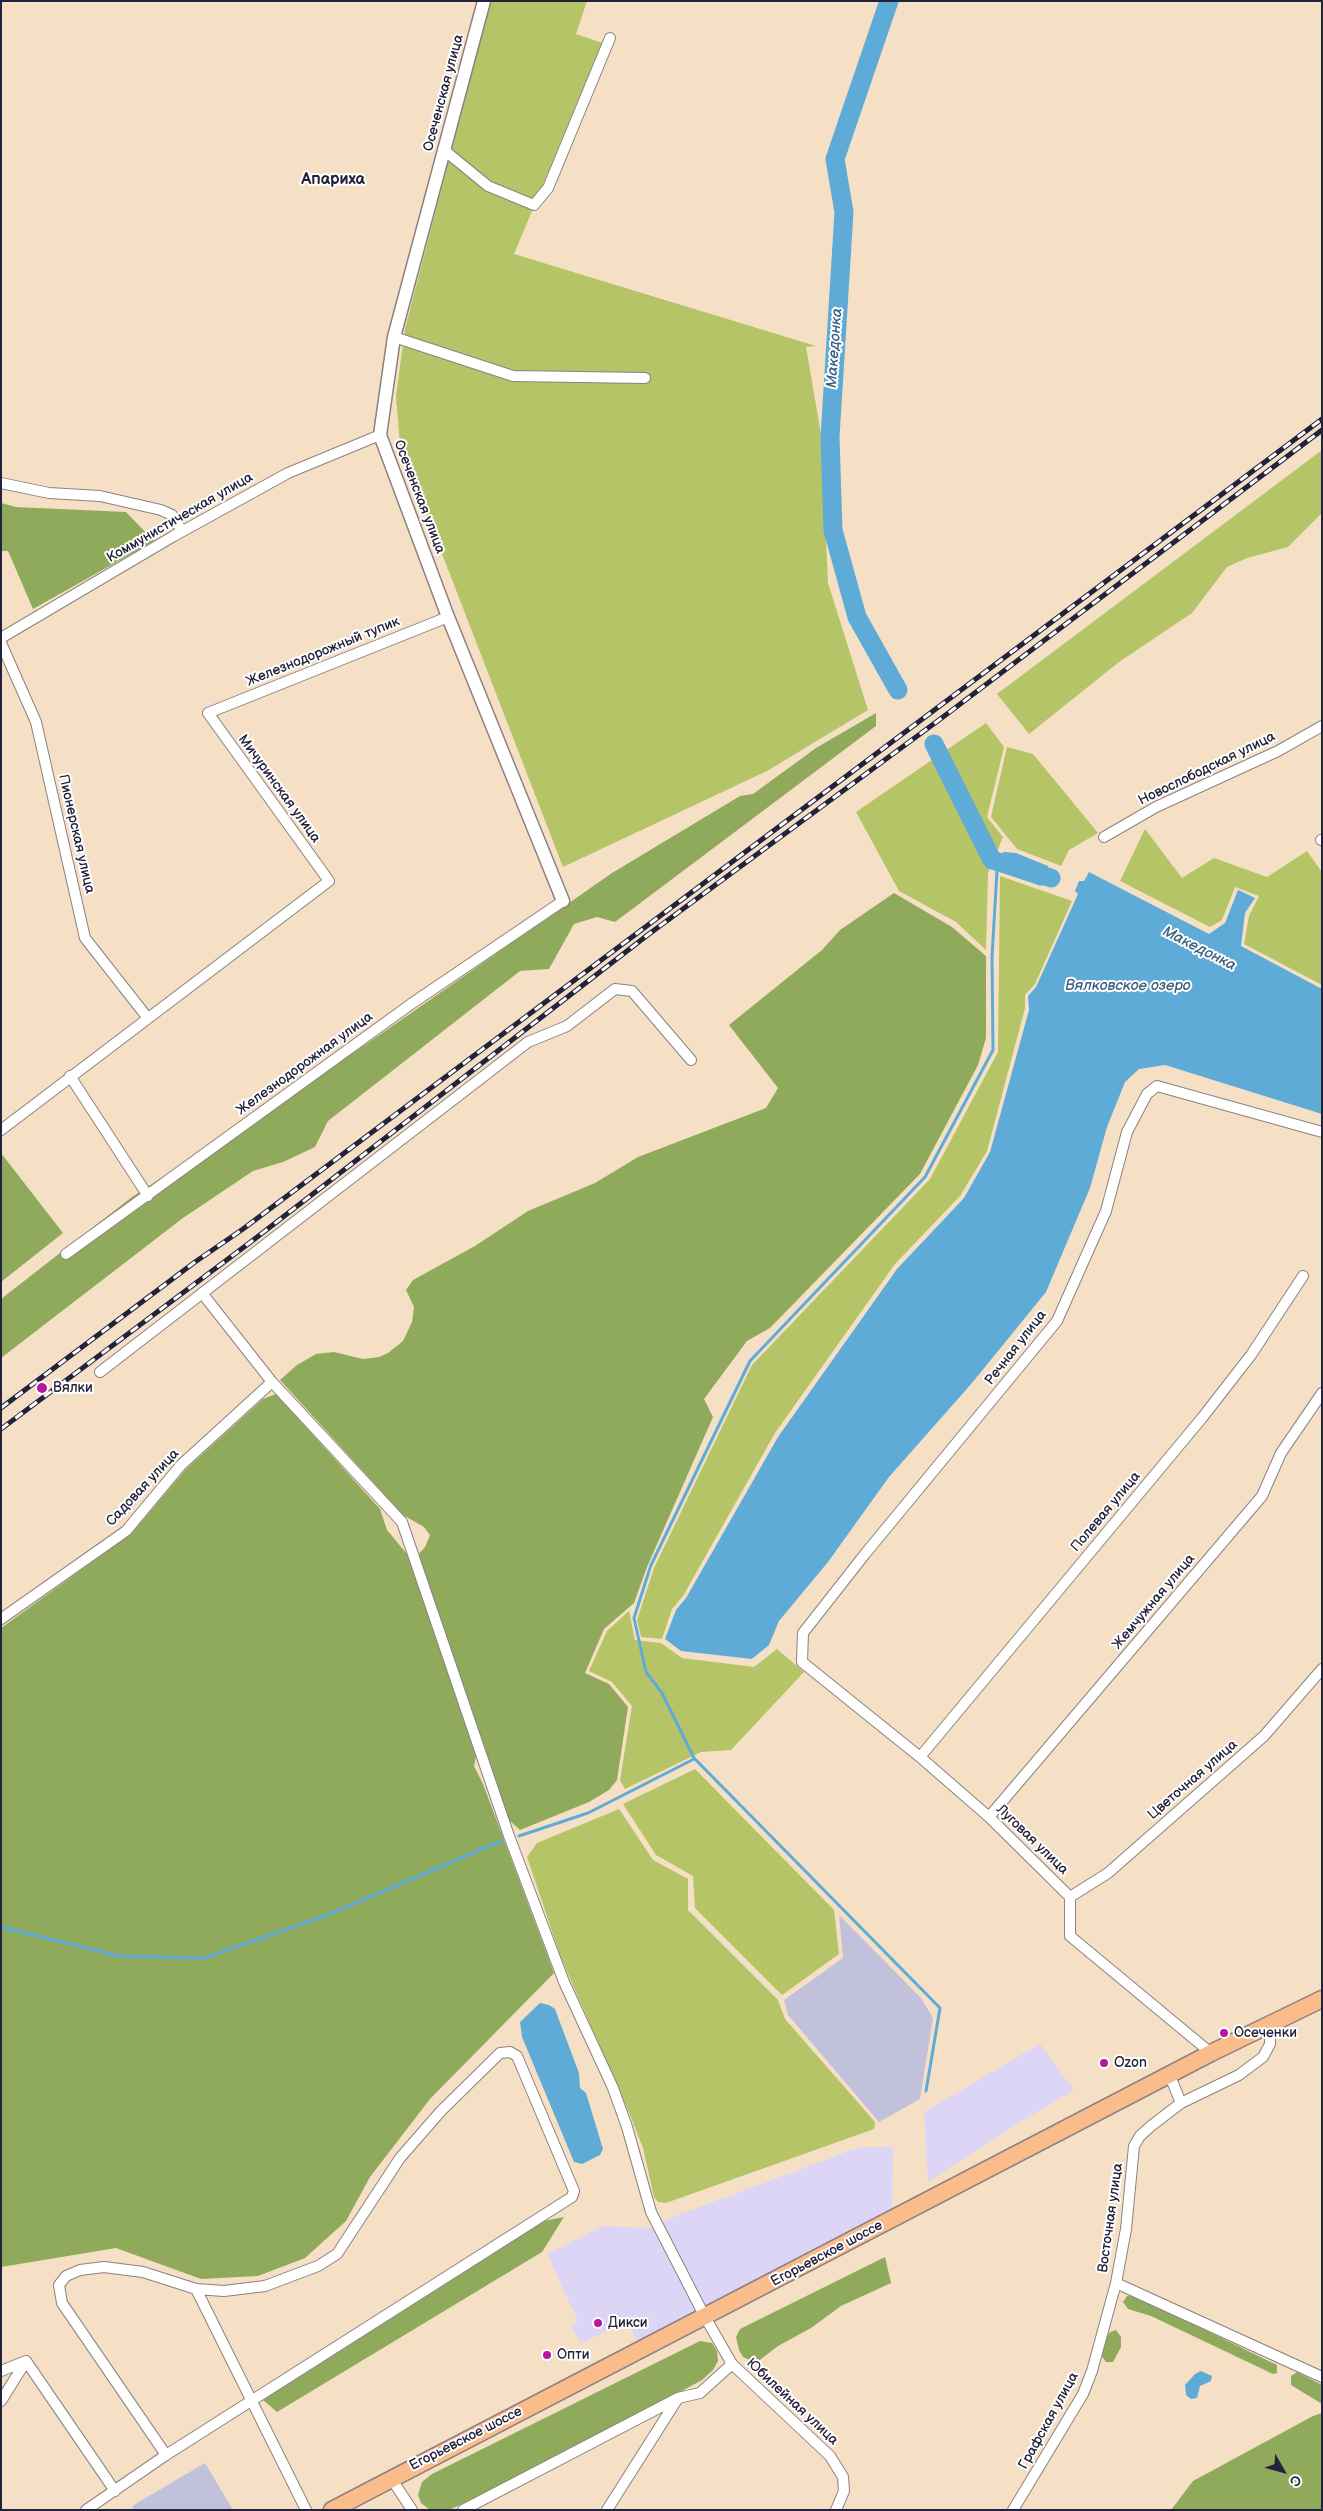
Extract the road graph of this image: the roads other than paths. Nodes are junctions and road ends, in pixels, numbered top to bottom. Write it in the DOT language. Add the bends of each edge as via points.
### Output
graph roads {
  1 [pos="484,1"];
  2 [pos="610,38"];
  3 [pos="444,150"];
  4 [pos="394,337"];
  5 [pos="645,378"];
  6 [pos="380,435"];
  7 [pos="1,483"];
  8 [pos="182,531"];
  9 [pos="448,617"];
  10 [pos="1,638"];
  11 [pos="1,643"];
  12 [pos="208,713"];
  13 [pos="1322,726"];
  14 [pos="1104,837"];
  15 [pos="563,901"];
  16 [pos="147,1018"];
  17 [pos="691,1060"];
  18 [pos="70,1076"];
  19 [pos="1,1130"];
  20 [pos="1322,1132"];
  21 [pos="148,1196"];
  22 [pos="66,1254"];
  23 [pos="1303,1276"];
  24 [pos="202,1293"];
  25 [pos="100,1372"];
  26 [pos="272,1382"];
  27 [pos="1322,1393"];
  28 [pos="1,1619"];
  29 [pos="802,1662"];
  30 [pos="1322,1669"];
  31 [pos="920,1757"];
  32 [pos="989,1817"];
  33 [pos="1070,1897"];
  34 [pos="1322,1998"];
  35 [pos="1270,2025"];
  36 [pos="1211,2053"];
  37 [pos="1170,2076"];
  38 [pos="1181,2104"];
  39 [pos="1116,2283"];
  40 [pos="196,2290"];
  41 [pos="705,2317"];
  42 [pos="26,2360"];
  43 [pos="732,2364"];
  44 [pos="1,2371"];
  45 [pos="1322,2377"];
  46 [pos="678,2398"];
  47 [pos="1,2401"];
  48 [pos="253,2402"];
  49 [pos="166,2455"];
  50 [pos="392,2478"];
  51 [pos="115,2491"];
  52 [pos="86,2510"];
  53 [pos="306,2510"];
  54 [pos="332,2510"];
  55 [pos="412,2510"];
  56 [pos="463,2510"];
  57 [pos="607,2510"];
  58 [pos="836,2510"];
  59 [pos="1013,2510"];
  1 -- 3 [label="street, Осеченская улица"];
  2 -- 3 [label="street" via="548,188 534,205 488,186"];
  3 -- 4 [label="street, Осеченская улица"];
  4 -- 5 [label="street" via="513,376"];
  4 -- 6 [label="street, Осеченская улица"];
  6 -- 8 [label="street, Коммунистическая улица" via="288,473"];
  6 -- 9 [label="street, Осеченская улица"];
  7 -- 8 [label="street" via="49,492 100,496 161,510 172,515"];
  8 -- 10 [label="street, Коммунистическая улица"];
  9 -- 12 [label="street, Железнодорожный тупик"];
  9 -- 15 [label="street, Осеченская улица"];
  11 -- 16 [label="street, Пионерская улица" via="36,722 85,938"];
  12 -- 16 [label="street, Мичуринская улица" via="329,880"];
  13 -- 14 [label="street, Новослободская улица" via="1278,751 1156,807"];
  15 -- 21 [label="street, Железнодорожная улица" via="411,1004"];
  16 -- 18 [label="street"];
  17 -- 24 [label="street" via="632,992 615,989 566,1026 528,1042"];
  18 -- 19 [label="street"];
  18 -- 21 [label="street"];
  20 -- 29 [label="street, Речная улица" via="1157,1086 1147,1094 1127,1132 1106,1211 1056,1321 803,1633"];
  21 -- 22 [label="street, Железнодорожная улица"];
  23 -- 31 [label="street, Полевая улица" via="1251,1355 1202,1418"];
  24 -- 25 [label="street"];
  24 -- 26 [label="street, Юбилейная улица"];
  26 -- 28 [label="street, Садовая улица" via="181,1465 126,1530"];
  26 -- 41 [label="street, Юбилейная улица" via="402,1522 509,1836 564,1982 613,2088 651,2212"];
  27 -- 32 [label="street, Жемчужная улица" via="1281,1453 1262,1496"];
  29 -- 31 [label="street, Луговая улица"];
  30 -- 33 [label="street, Цветочная улица" via="1264,1736 1108,1873"];
  31 -- 32 [label="street, Луговая улица"];
  32 -- 33 [label="street, Луговая улица"];
  33 -- 36 [label="street" via="1070,1936"];
  34 -- 35 [label="main road, Егорьевское шоссе"];
  35 -- 36 [label="main road, Егорьевское шоссе"];
  35 -- 38 [label="street, Восточная улица" via="1270,2044 1264,2057 1239,2075"];
  36 -- 37 [label="main road, Егорьевское шоссе"];
  37 -- 38 [label="street"];
  37 -- 41 [label="main road, Егорьевское шоссе"];
  38 -- 39 [label="street, Восточная улица" via="1150,2126 1134,2146 1126,2229"];
  39 -- 45 [label="street, Восточная улица"];
  39 -- 59 [label="street, Графская улица" via="1083,2394"];
  40 -- 48 [label="street"];
  40 -- 48 [label="street" via="224,2291 266,2286 318,2266 337,2254 400,2158 441,2111 500,2053 510,2052 517,2056 574,2191 572,2197"];
  40 -- 49 [label="street" via="144,2272 104,2267 80,2270 66,2276 59,2285 62,2303"];
  41 -- 43 [label="street, Юбилейная улица"];
  41 -- 50 [label="main road, Егорьевское шоссе"];
  42 -- 44 [label="street"];
  42 -- 47 [label="street"];
  42 -- 51 [label="street"];
  43 -- 46 [label="street" via="700,2393"];
  43 -- 58 [label="street, Юбилейная улица" via="830,2456 843,2477 844,2491"];
  46 -- 56 [label="street"];
  46 -- 57 [label="street"];
  48 -- 49 [label="street"];
  48 -- 53 [label="street"];
  49 -- 51 [label="street"];
  50 -- 54 [label="main road, Егорьевское шоссе"];
  50 -- 55 [label="street"];
  51 -- 52 [label="street"];
}
